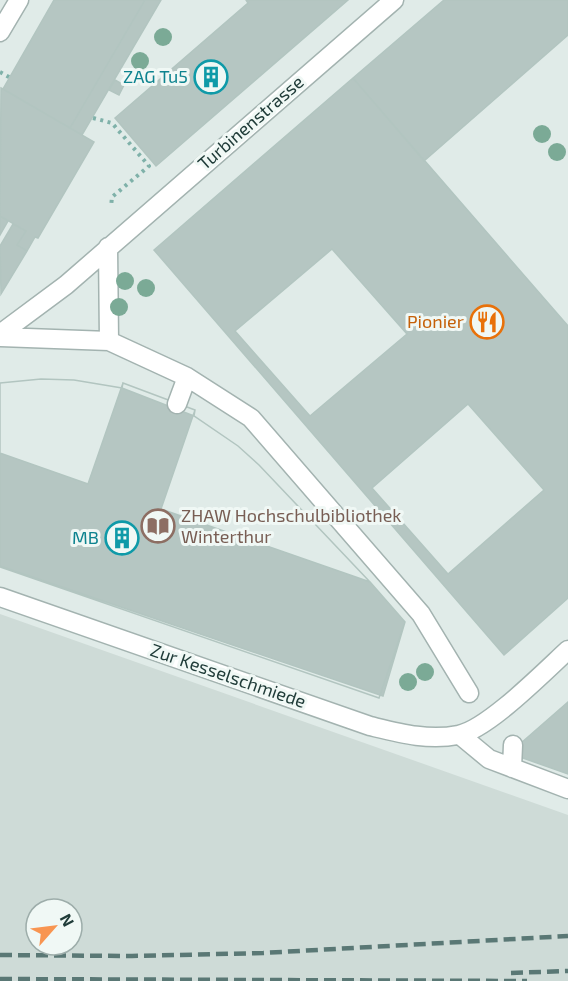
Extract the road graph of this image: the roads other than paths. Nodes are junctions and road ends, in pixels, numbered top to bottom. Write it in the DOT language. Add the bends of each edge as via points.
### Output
graph roads {
  1 [pos="19,0"];
  2 [pos="394,0"];
  3 [pos="0,32"];
  4 [pos="108,247"];
  5 [pos="0,336"];
  6 [pos="109,340"];
  7 [pos="187,377"];
  8 [pos="177,404"];
  9 [pos="0,597"];
  10 [pos="568,650"];
  11 [pos="468,689"];
  12 [pos="460,735"];
  13 [pos="513,745"];
  14 [pos="512,768"];
  15 [pos="568,789"];
  1 -- 3 [label="street"];
  2 -- 4 [label="street, Turbinenstrasse"];
  4 -- 5 [label="street, Turbinenstrasse"];
  4 -- 6 [label="street"];
  5 -- 6 [label="street, Turbinenstrasse"];
  6 -- 7 [label="street, Turbinenstrasse"];
  7 -- 8 [label="street"];
  7 -- 11 [label="street, Turbinenstrasse" via="251,418 421,614"];
  9 -- 12 [label="street, Zur Kesselschmiede" via="370,726 433,738"];
  10 -- 12 [label="street" via="491,718"];
  12 -- 14 [label="street" via="489,759"];
  13 -- 14 [label="street"];
  14 -- 15 [label="street"];
}
